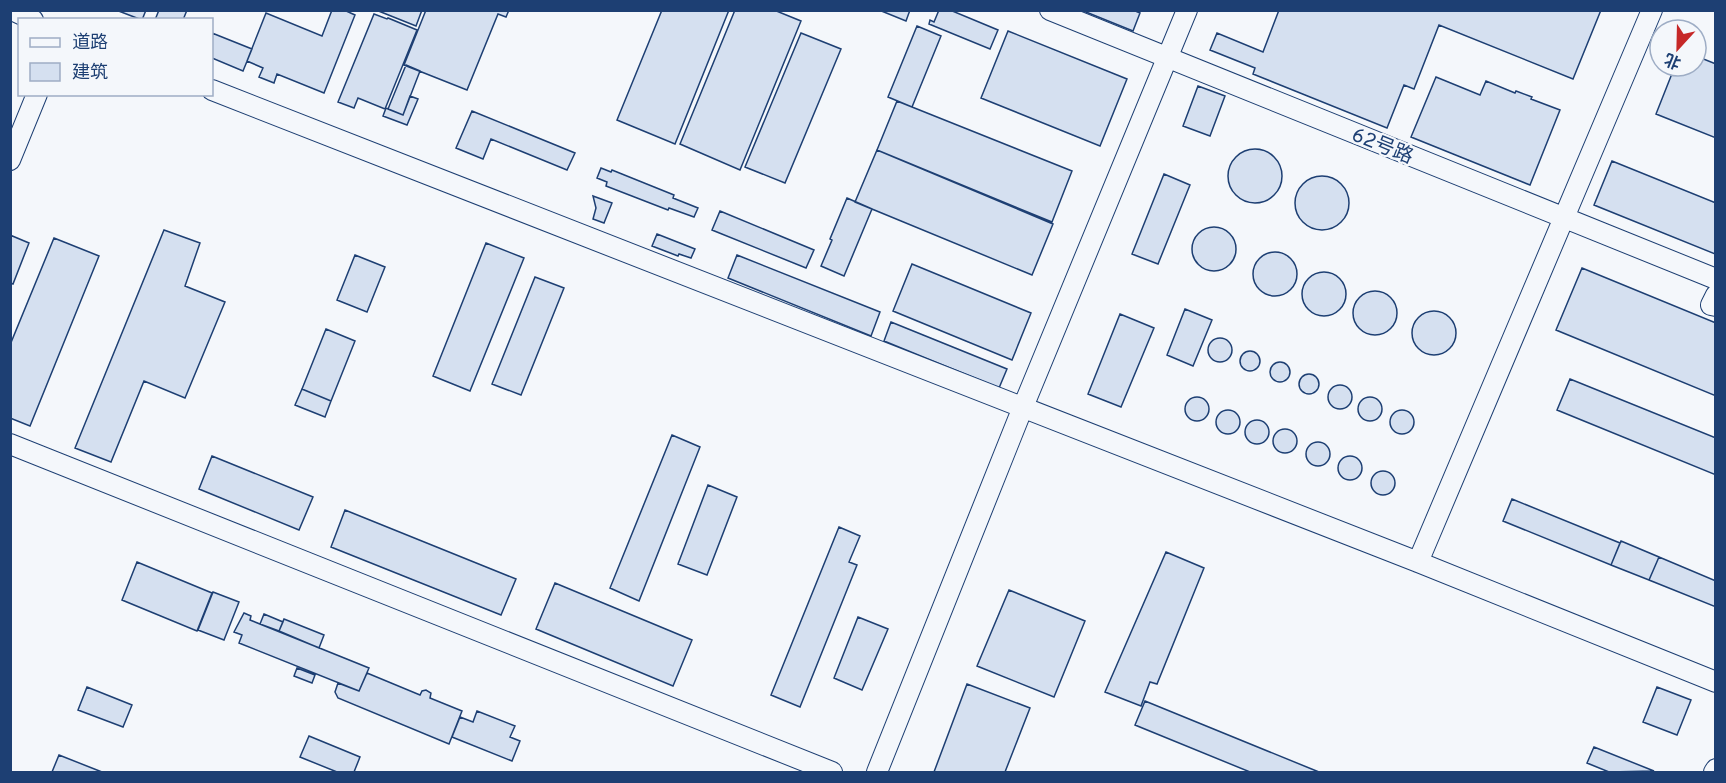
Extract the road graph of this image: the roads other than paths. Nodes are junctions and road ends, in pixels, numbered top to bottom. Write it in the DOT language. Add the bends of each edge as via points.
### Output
graph roads {
  1 [pos="12,10"];
  2 [pos="1050,10"];
  3 [pos="1187,10"];
  4 [pos="1652,10"];
  5 [pos="29,18"];
  6 [pos="1168,58"];
  7 [pos="213,90"];
  8 [pos="36,96"];
  9 [pos="10,160"];
  10 [pos="1564,218"];
  11 [pos="1716,279"];
  12 [pos="1716,295"];
  13 [pos="1716,306"];
  14 [pos="1023,407"];
  15 [pos="10,444"];
  16 [pos="1418,562"];
  17 [pos="1716,682"];
  18 [pos="832,772"];
  19 [pos="877,772"];
  1 -- 5 [label="street"];
  2 -- 6 [label="street, 62号路"];
  3 -- 6 [label="street"];
  4 -- 10 [label="street"];
  6 -- 10 [label="street, 62号路"];
  6 -- 14 [label="street"];
  7 -- 14 [label="street"];
  8 -- 9 [label="street"];
  10 -- 11 [label="street, 62号路"];
  10 -- 16 [label="street"];
  12 -- 13 [label="street" via="1711,305"];
  14 -- 16 [label="street"];
  14 -- 19 [label="street"];
  15 -- 18 [label="street"];
  16 -- 17 [label="street"];
}
